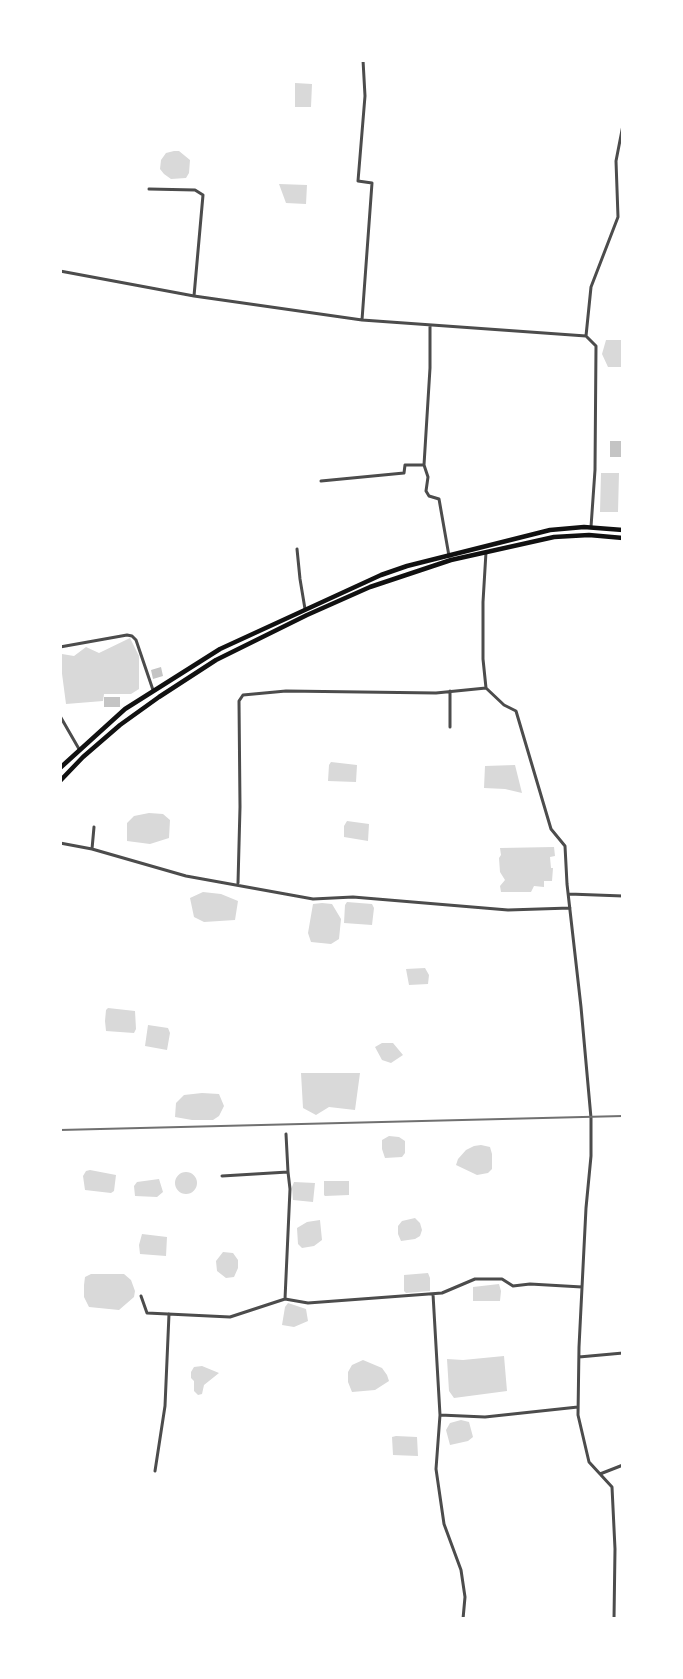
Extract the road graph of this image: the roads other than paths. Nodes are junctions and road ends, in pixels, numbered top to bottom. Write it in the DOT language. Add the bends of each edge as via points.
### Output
graph roads {
  1 [pos="363,60"];
  2 [pos="623,125"];
  3 [pos="149,189"];
  4 [pos="60,271"];
  5 [pos="194,296"];
  6 [pos="362,320"];
  7 [pos="430,325"];
  8 [pos="586,336"];
  9 [pos="424,465"];
  10 [pos="321,481"];
  11 [pos="591,527"];
  12 [pos="623,530"];
  13 [pos="623,538"];
  14 [pos="297,549"];
  15 [pos="486,552"];
  16 [pos="449,556"];
  17 [pos="305,609"];
  18 [pos="60,647"];
  19 [pos="486,688"];
  20 [pos="153,690"];
  21 [pos="450,691"];
  22 [pos="60,716"];
  23 [pos="450,727"];
  24 [pos="79,749"];
  25 [pos="60,768"];
  26 [pos="60,781"];
  27 [pos="94,827"];
  28 [pos="60,843"];
  29 [pos="92,849"];
  30 [pos="238,884"];
  31 [pos="569,894"];
  32 [pos="623,896"];
  33 [pos="571,908"];
  34 [pos="286,1134"];
  35 [pos="288,1172"];
  36 [pos="222,1176"];
  37 [pos="582,1287"];
  38 [pos="433,1294"];
  39 [pos="141,1296"];
  40 [pos="285,1299"];
  41 [pos="169,1314"];
  42 [pos="623,1353"];
  43 [pos="579,1357"];
  44 [pos="578,1407"];
  45 [pos="440,1415"];
  46 [pos="623,1465"];
  47 [pos="155,1471"];
  48 [pos="600,1474"];
  49 [pos="463,1619"];
  50 [pos="614,1619"];
  1 -- 6 [label="street" via="365,96 358,181 372,183"];
  2 -- 8 [label="street" via="616,161 618,217 591,287"];
  3 -- 5 [label="street" via="195,190 203,195"];
  4 -- 5 [label="street"];
  5 -- 6 [label="street"];
  6 -- 7 [label="street"];
  7 -- 8 [label="street"];
  7 -- 9 [label="street"];
  8 -- 11 [label="street" via="596,346"];
  9 -- 10 [label="street" via="405,465 404,473"];
  9 -- 16 [label="street" via="428,477 426,491 439,499"];
  11 -- 12 [label="highway"];
  11 -- 16 [label="highway" via="550,530"];
  13 -- 15 [label="highway" via="554,537"];
  14 -- 17 [label="street"];
  15 -- 19 [label="street"];
  15 -- 26 [label="highway" via="370,587 216,660 120,725"];
  16 -- 17 [label="highway" via="381,575"];
  17 -- 20 [label="highway" via="220,649"];
  18 -- 20 [label="street" via="132,636"];
  19 -- 21 [label="street"];
  19 -- 31 [label="street" via="516,711 551,829 566,846"];
  20 -- 24 [label="highway"];
  21 -- 23 [label="street"];
  21 -- 30 [label="street" via="286,691 243,695 239,701"];
  22 -- 24 [label="street"];
  24 -- 25 [label="highway"];
  27 -- 29 [label="street"];
  28 -- 29 [label="street"];
  29 -- 30 [label="street" via="186,876"];
  30 -- 33 [label="street" via="313,898 353,897 508,910"];
  31 -- 32 [label="street"];
  31 -- 33 [label="street"];
  33 -- 37 [label="street" via="591,1118"];
  34 -- 35 [label="street"];
  35 -- 36 [label="street"];
  35 -- 40 [label="street"];
  37 -- 38 [label="street" via="513,1286 502,1279 475,1279"];
  37 -- 43 [label="street"];
  38 -- 40 [label="street" via="308,1303"];
  38 -- 45 [label="street"];
  39 -- 41 [label="street" via="147,1313"];
  40 -- 41 [label="street" via="230,1317"];
  41 -- 47 [label="street" via="165,1406"];
  42 -- 43 [label="street"];
  43 -- 44 [label="street"];
  44 -- 45 [label="street" via="485,1417"];
  44 -- 48 [label="street" via="589,1462"];
  45 -- 49 [label="street" via="436,1469 444,1524 461,1570"];
  46 -- 48 [label="street"];
  48 -- 50 [label="street" via="612,1487"];
}
